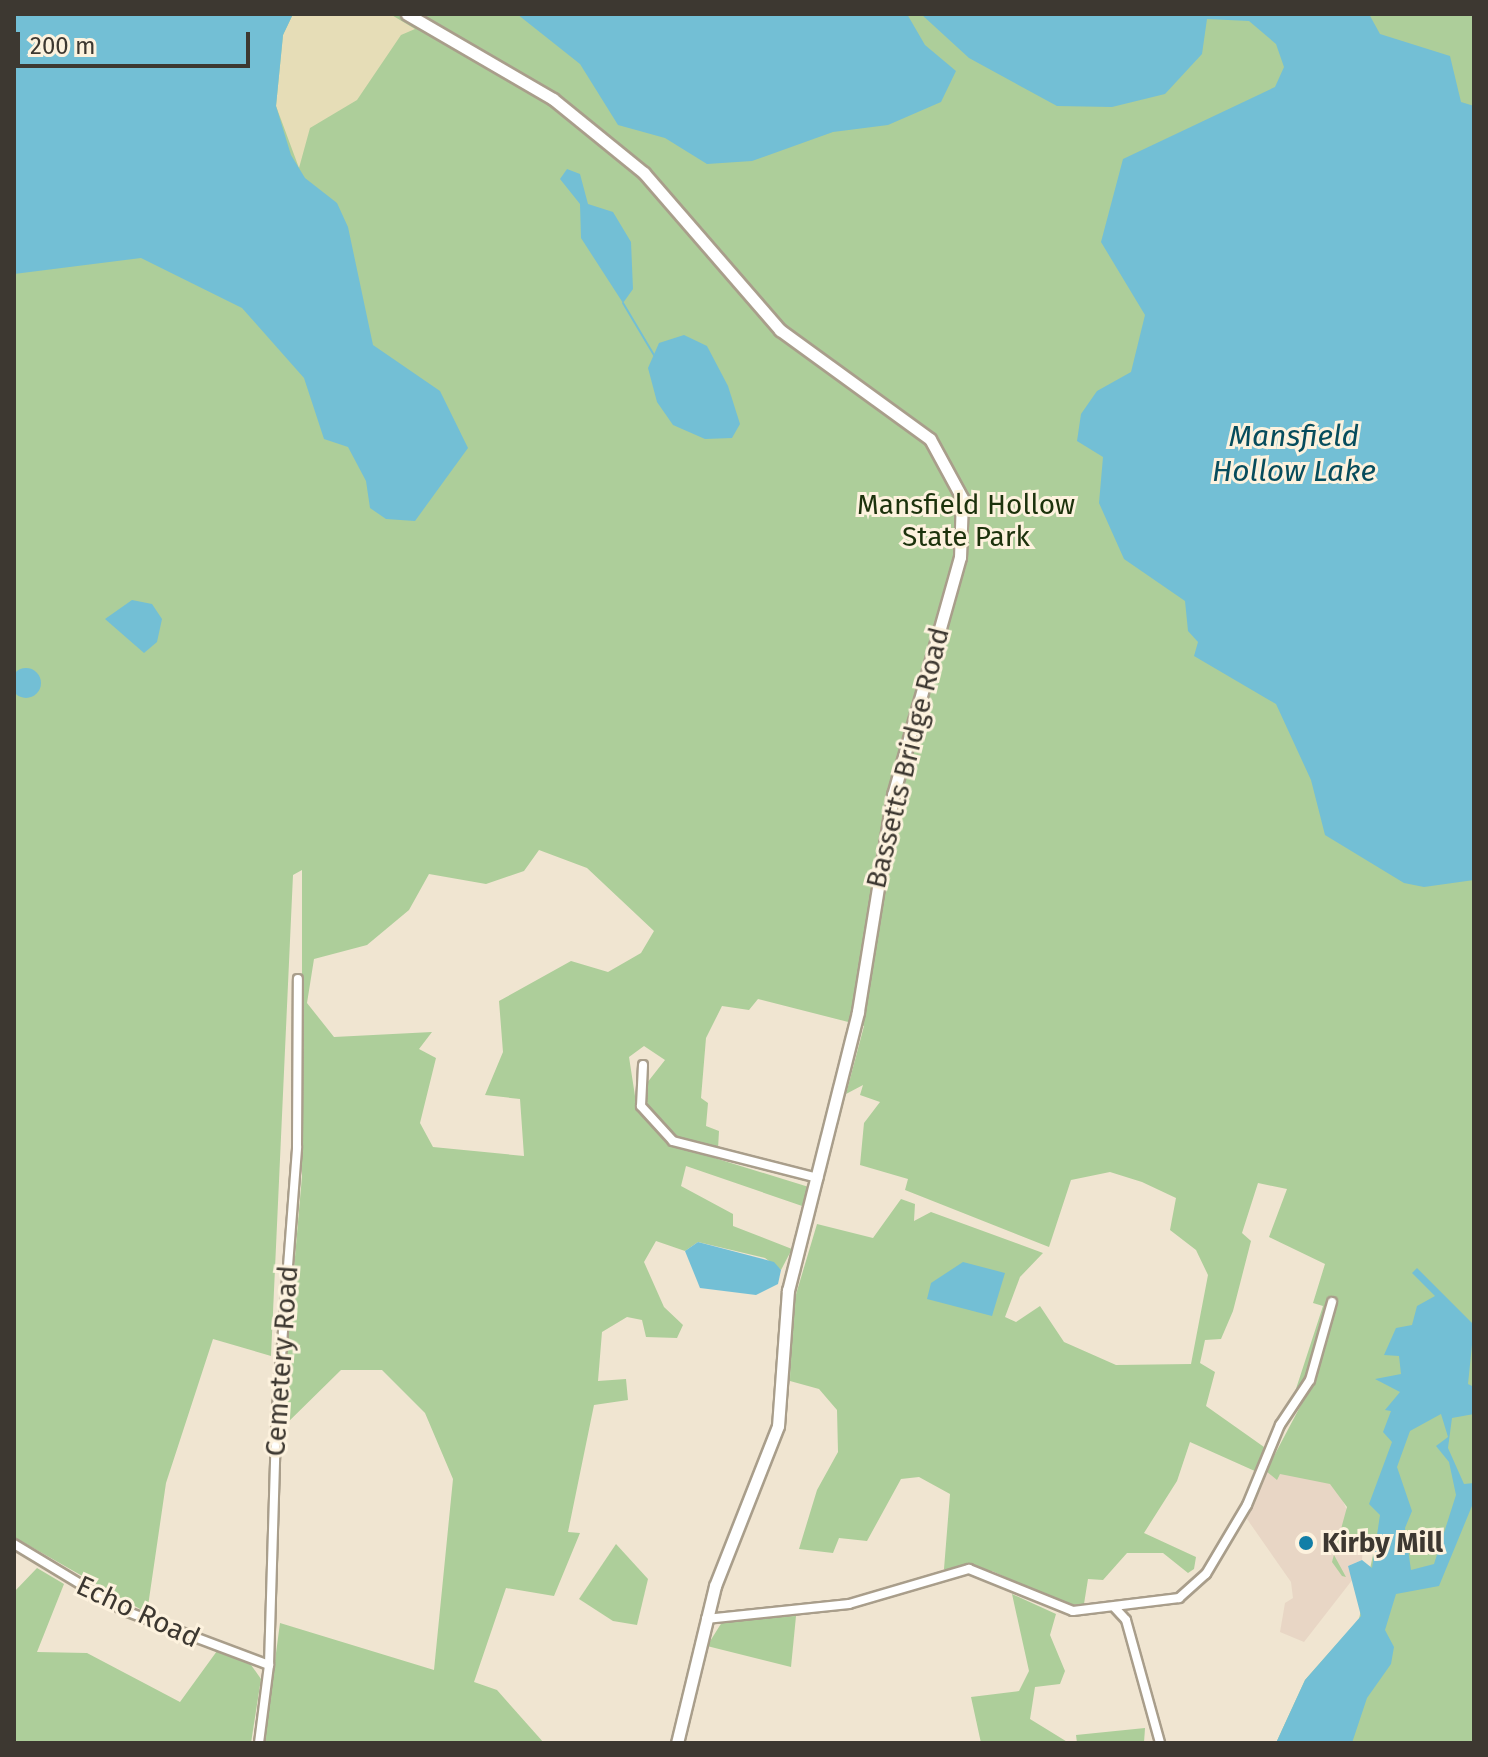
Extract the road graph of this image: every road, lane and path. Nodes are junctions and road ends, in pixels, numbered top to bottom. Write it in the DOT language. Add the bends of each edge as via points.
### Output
graph roads {
  1 [pos="407,14"];
  2 [pos="298,979"];
  3 [pos="643,1065"];
  4 [pos="819,1179"];
  5 [pos="1332,1302"];
  6 [pos="14,1544"];
  7 [pos="712,1597"];
  8 [pos="1134,1607"];
  9 [pos="1115,1608"];
  10 [pos="728,1611"];
  11 [pos="706,1619"];
  12 [pos="1126,1620"];
  13 [pos="269,1665"];
  14 [pos="259,1743"];
  15 [pos="677,1743"];
  16 [pos="1160,1743"];
  1 -- 4 [label="street, Bassetts Bridge Road" via="537,87 612,145 681,207 771,321 919,428 958,482 960,557 893,795 858,1012"];
  2 -- 13 [label="street, Cemetery Road" via="297,1147 276,1422"];
  3 -- 4 [label="street" via="641,1106 673,1141"];
  4 -- 7 [label="street, Bassetts Bridge Road" via="788,1290 778,1426"];
  5 -- 8 [label="street" via="1308,1385 1281,1423 1252,1495 1206,1574 1179,1598"];
  6 -- 13 [label="street, Echo Road" via="125,1611"];
  7 -- 10 [label="street"];
  7 -- 11 [label="street, Bassetts Bridge Road"];
  8 -- 9 [label="street"];
  8 -- 12 [label="street"];
  9 -- 10 [label="street" via="1048,1606 995,1575 969,1569 849,1604"];
  9 -- 12 [label="street"];
  10 -- 11 [label="street"];
  11 -- 15 [label="street, Bassetts Bridge Road"];
  12 -- 16 [label="street"];
  13 -- 14 [label="street, Cemetery Road"];
}
